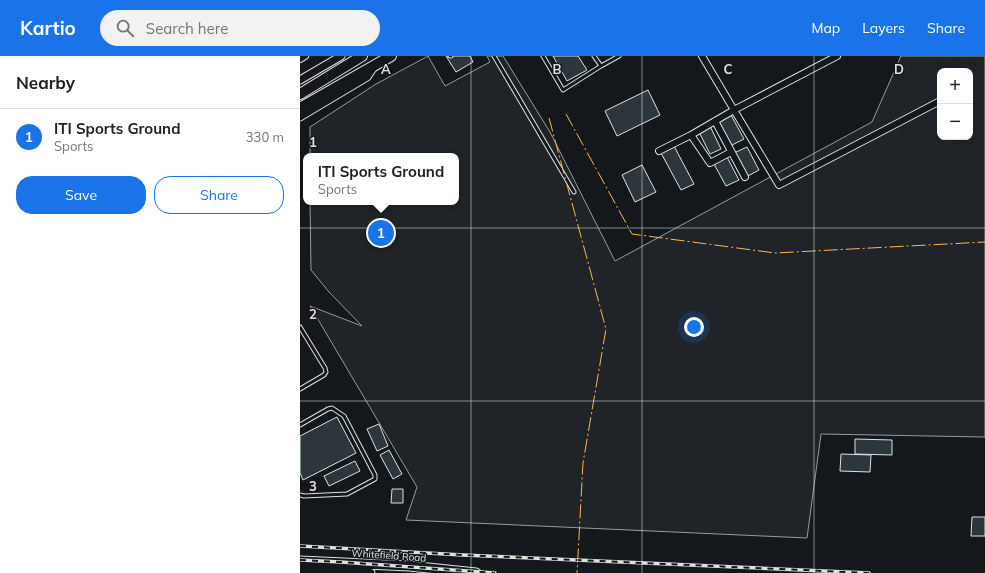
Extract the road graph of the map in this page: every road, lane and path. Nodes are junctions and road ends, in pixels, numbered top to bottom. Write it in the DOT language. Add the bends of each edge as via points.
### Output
graph roads {
  1 [pos="305,56"];
  2 [pos="341,56"];
  3 [pos="391,56"];
  4 [pos="494,56"];
  5 [pos="543,56"];
  6 [pos="594,56"];
  7 [pos="619,56"];
  8 [pos="702,56"];
  9 [pos="837,56"];
  10 [pos="357,58"];
  11 [pos="300,59"];
  12 [pos="374,66"];
  13 [pos="600,66"];
  14 [pos="300,80"];
  15 [pos="300,94"];
  16 [pos="937,103"];
  17 [pos="300,108"];
  18 [pos="734,110"];
  19 [pos="300,117"];
  20 [pos="715,121"];
  21 [pos="692,135"];
  22 [pos="659,152"];
  23 [pos="731,152"];
  24 [pos="745,177"];
  25 [pos="574,192"];
  26 [pos="300,327"];
  27 [pos="300,389"];
  28 [pos="300,425"];
  29 [pos="300,495"];
  30 [pos="300,561"];
  31 [pos="343,569"];
  32 [pos="300,570"];
  33 [pos="315,571"];
  34 [pos="366,573"];
  35 [pos="370,573"];
  36 [pos="476,573"];
  1 -- 11 [label="street"];
  2 -- 14 [label="street"];
  3 -- 12 [label="highway"];
  4 -- 25 [label="lane"];
  5 -- 13 [label="lane" via="563,90"];
  6 -- 13 [label="lane"];
  7 -- 13 [label="lane"];
  8 -- 18 [label="street"];
  9 -- 18 [label="street"];
  10 -- 15 [label="highway"];
  12 -- 17 [label="highway"];
  12 -- 19 [label="street" via="367,77"];
  16 -- 18 [label="street" via="779,185"];
  18 -- 20 [label="street"];
  20 -- 21 [label="street"];
  20 -- 23 [label="street"];
  21 -- 22 [label="street"];
  21 -- 23 [label="street" via="710,163"];
  23 -- 24 [label="street"];
  26 -- 27 [label="lane" via="326,372"];
  28 -- 29 [label="lane" via="332,408 344,416 375,479 347,494"];
  30 -- 31 [label="main road, Whitefield Road"];
  31 -- 33 [label="main road, Whitefield Road"];
  31 -- 34 [label="main road, Whitefield Road"];
  31 -- 36 [label="main road, Whitefield Road" via="409,566"];
  32 -- 33 [label="main road, Whitefield Road"];
  34 -- 35 [label="main road, Whitefield Road"];
}
